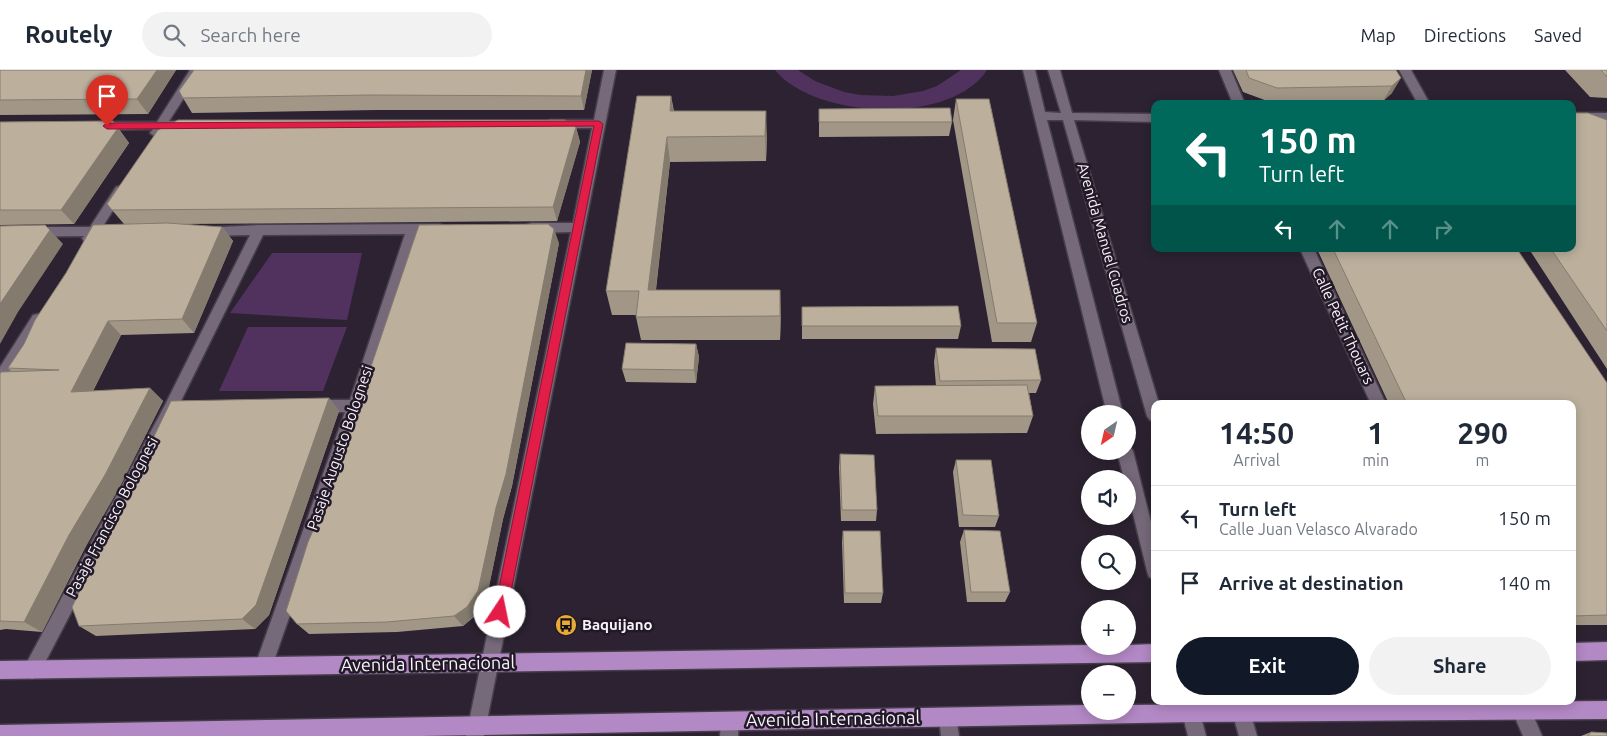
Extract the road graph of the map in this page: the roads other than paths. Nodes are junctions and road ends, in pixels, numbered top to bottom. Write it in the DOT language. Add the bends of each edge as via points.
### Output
graph roads {
  1 [pos="196,70"];
  2 [pos="610,70"];
  3 [pos="1028,70"];
  4 [pos="1054,70"];
  5 [pos="1225,70"];
  6 [pos="1405,70"];
  7 [pos="1237,100"];
  8 [pos="1422,100"];
  9 [pos="1040,116"];
  10 [pos="1576,117"];
  11 [pos="1607,117"];
  12 [pos="1068,118"];
  13 [pos="1151,118"];
  14 [pos="539,124"];
  15 [pos="599,124"];
  16 [pos="201,125"];
  17 [pos="85,126"];
  18 [pos="161,126"];
  19 [pos="151,142"];
  20 [pos="125,183"];
  21 [pos="452,228"];
  22 [pos="520,228"];
  23 [pos="578,228"];
  24 [pos="413,229"];
  25 [pos="259,230"];
  26 [pos="123,231"];
  27 [pos="191,231"];
  28 [pos="0,232"];
  29 [pos="94,232"];
  30 [pos="83,248"];
  31 [pos="1308,252"];
  32 [pos="47,305"];
  33 [pos="0,378"];
  34 [pos="1377,400"];
  35 [pos="1151,402"];
  36 [pos="1113,405"];
  37 [pos="355,406"];
  38 [pos="296,407"];
  39 [pos="170,409"];
  40 [pos="189,409"];
  41 [pos="1127,460"];
  42 [pos="1151,555"];
  43 [pos="1576,652"];
  44 [pos="1607,652"];
  45 [pos="1151,653"];
  46 [pos="490,663"];
  47 [pos="264,666"];
  48 [pos="0,670"];
  49 [pos="32,670"];
  50 [pos="1519,706"];
  51 [pos="1189,707"];
  52 [pos="1240,707"];
  53 [pos="1607,710"];
  54 [pos="949,727"];
  55 [pos="729,729"];
  56 [pos="476,731"];
  57 [pos="247,733"];
  58 [pos="10,735"];
  59 [pos="1197,736"];
  60 [pos="1248,736"];
  61 [pos="1533,736"];
  1 -- 18 [label="street"];
  2 -- 15 [label="street"];
  3 -- 9 [label="street, Avenida Manuel Cuadros"];
  4 -- 12 [label="street, Avenida Manuel Cuadros"];
  5 -- 7 [label="street"];
  6 -- 8 [label="street"];
  9 -- 12 [label="street"];
  9 -- 36 [label="street, Avenida Manuel Cuadros"];
  10 -- 11 [label="street"];
  12 -- 13 [label="street"];
  12 -- 35 [label="street, Avenida Manuel Cuadros"];
  14 -- 15 [label="street"];
  15 -- 23 [label="street"];
  16 -- 18 [label="street"];
  17 -- 18 [label="street"];
  18 -- 19 [label="street"];
  20 -- 29 [label="street"];
  21 -- 24 [label="street"];
  22 -- 23 [label="street"];
  23 -- 46 [label="street"];
  24 -- 25 [label="street"];
  24 -- 37 [label="street, Pasaje Augusto Bolognesi"];
  25 -- 27 [label="street"];
  25 -- 39 [label="street, Pasaje Francisco Bolognesi"];
  26 -- 29 [label="street"];
  28 -- 29 [label="street"];
  29 -- 30 [label="street"];
  31 -- 34 [label="street, Calle Petit Thouars"];
  32 -- 33 [label="street"];
  37 -- 38 [label="street"];
  37 -- 47 [label="street, Pasaje Augusto Bolognesi"];
  39 -- 40 [label="street"];
  39 -- 49 [label="street, Pasaje Francisco Bolognesi"];
  41 -- 42 [label="street"];
  43 -- 44 [label="main road"];
  45 -- 46 [label="main road, Avenida Internacional"];
  46 -- 47 [label="main road, Avenida Internacional"];
  46 -- 56 [label="street"];
  47 -- 49 [label="main road, Avenida Internacional"];
  48 -- 49 [label="main road, Avenida Internacional"];
  50 -- 52 [label="main road, Avenida Internacional"];
  50 -- 53 [label="main road, Avenida Internacional"];
  50 -- 61 [label="street"];
  51 -- 52 [label="main road, Avenida Internacional"];
  51 -- 54 [label="main road, Avenida Internacional"];
  51 -- 59 [label="street"];
  52 -- 60 [label="street"];
  54 -- 55 [label="main road, Avenida Internacional"];
  55 -- 56 [label="main road, Avenida Internacional"];
  56 -- 57 [label="main road, Avenida Internacional"];
  57 -- 58 [label="main road, Avenida Internacional"];
}
